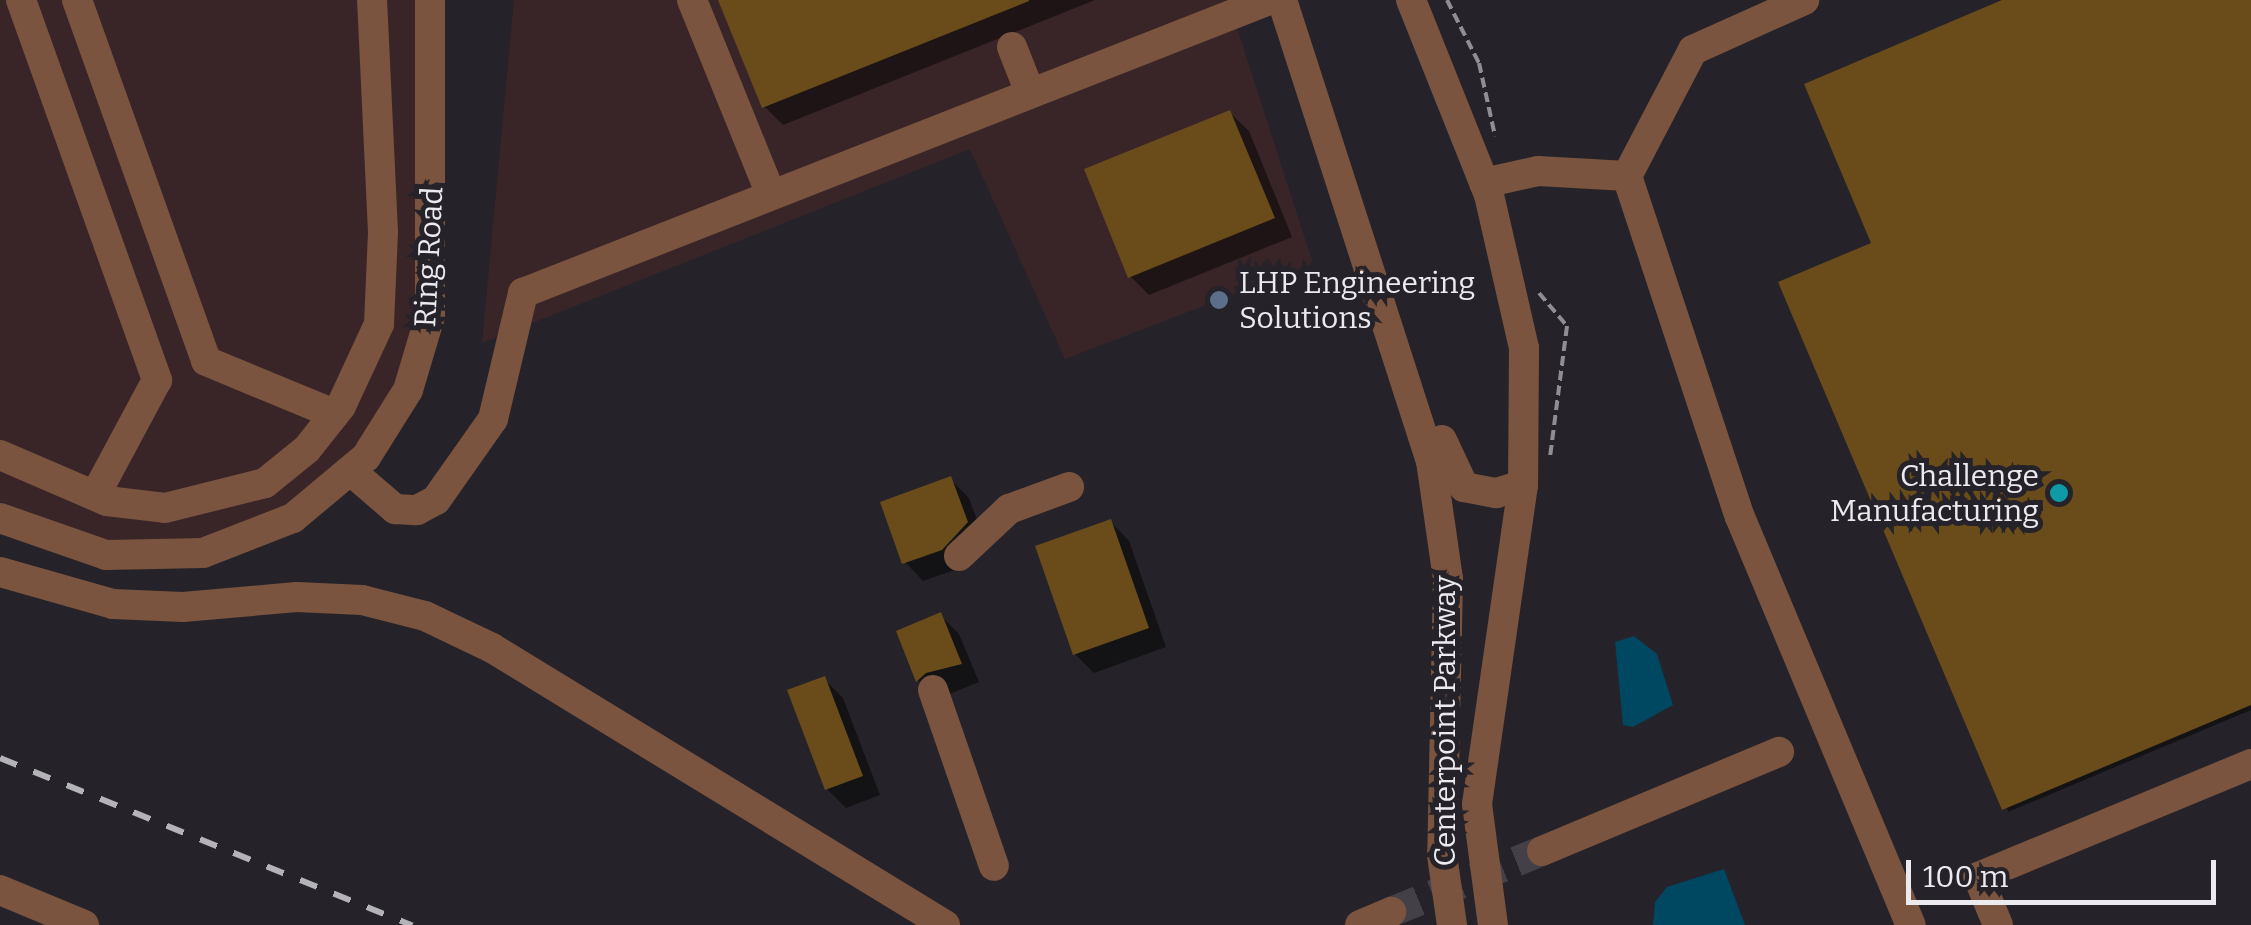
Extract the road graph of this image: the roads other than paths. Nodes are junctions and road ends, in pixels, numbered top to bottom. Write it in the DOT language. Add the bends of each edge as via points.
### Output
graph roads {
  1 [pos="21,0"];
  2 [pos="77,0"];
  3 [pos="372,0"];
  4 [pos="430,0"];
  5 [pos="692,0"];
  6 [pos="1269,0"];
  7 [pos="1282,0"];
  8 [pos="1412,0"];
  9 [pos="1804,0"];
  10 [pos="1012,47"];
  11 [pos="1029,90"];
  12 [pos="432,160"];
  13 [pos="380,161"];
  14 [pos="1627,176"];
  15 [pos="1484,182"];
  16 [pos="1346,191"];
  17 [pos="771,195"];
  18 [pos="334,414"];
  19 [pos="0,455"];
  20 [pos="352,472"];
  21 [pos="1524,485"];
  22 [pos="1069,486"];
  23 [pos="96,494"];
  24 [pos="0,518"];
  25 [pos="959,556"];
  26 [pos="0,572"];
  27 [pos="934,690"];
  28 [pos="1780,752"];
  29 [pos="2251,764"];
  30 [pos="1542,851"];
  31 [pos="994,866"];
  32 [pos="0,890"];
  33 [pos="1391,912"];
  34 [pos="84,925"];
  35 [pos="945,925"];
  36 [pos="1360,925"];
  37 [pos="1452,925"];
  38 [pos="1493,925"];
  39 [pos="1910,925"];
  40 [pos="1998,925"];
  1 -- 23 [label="street" via="157,380"];
  2 -- 18 [label="street" via="206,361"];
  3 -- 13 [label="street"];
  4 -- 12 [label="street, Ring Road"];
  5 -- 17 [label="street"];
  6 -- 11 [label="street"];
  7 -- 16 [label="street, Centerpoint Parkway"];
  8 -- 15 [label="street, Centerpoint Parkway"];
  9 -- 14 [label="street" via="1693,50"];
  10 -- 11 [label="street"];
  11 -- 17 [label="street"];
  12 -- 13 [label="street"];
  12 -- 20 [label="street, Ring Road" via="434,273 427,335 400,408"];
  13 -- 18 [label="street" via="379,324"];
  14 -- 15 [label="street" via="1538,171"];
  14 -- 39 [label="street" via="1740,518"];
  15 -- 21 [label="street, Centerpoint Parkway" via="1524,348"];
  16 -- 21 [label="street" via="1382,254 1452,472 1464,487 1480,492"];
  16 -- 37 [label="street, Centerpoint Parkway" via="1412,396 1440,519 1449,637 1442,856"];
  17 -- 20 [label="street" via="523,294 493,419 436,500 417,510 395,508"];
  18 -- 23 [label="street" via="307,449 265,484 216,501 165,508"];
  19 -- 23 [label="street"];
  20 -- 24 [label="street, Ring Road" via="276,528 184,556 106,555"];
  21 -- 38 [label="street, Centerpoint Parkway" via="1478,804"];
  22 -- 25 [label="street" via="1009,510"];
  26 -- 35 [label="street" via="112,604 183,607 297,597 362,600 425,616 492,648"];
  27 -- 31 [label="street"];
  28 -- 30 [label="street"];
  29 -- 40 [label="street" via="1978,877"];
  32 -- 34 [label="street"];
  33 -- 36 [label="street"];
}
